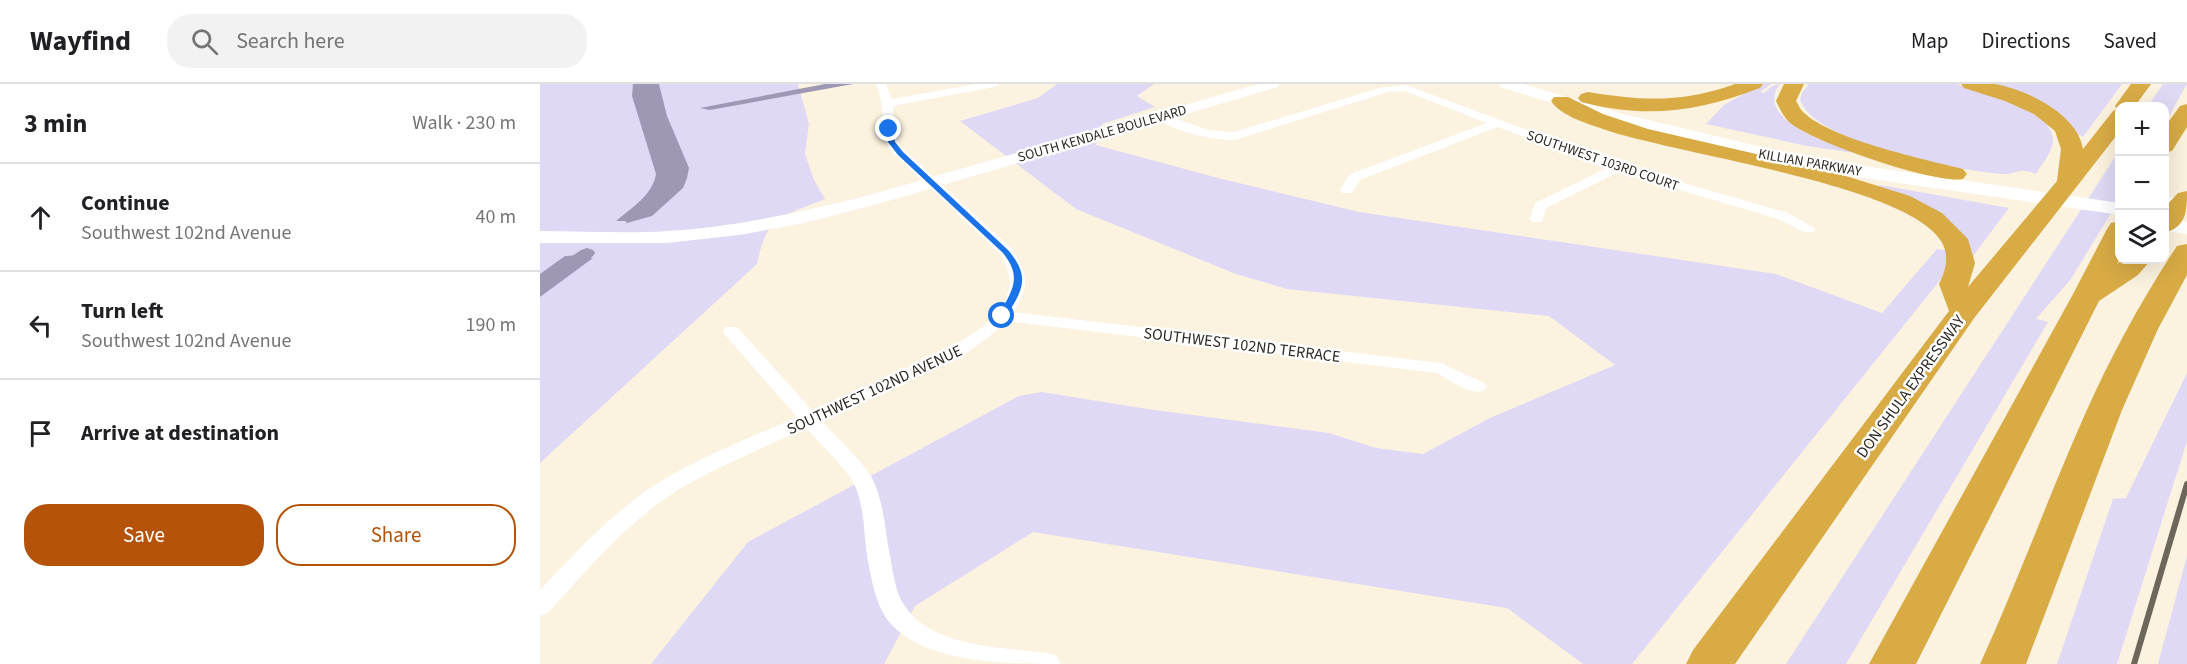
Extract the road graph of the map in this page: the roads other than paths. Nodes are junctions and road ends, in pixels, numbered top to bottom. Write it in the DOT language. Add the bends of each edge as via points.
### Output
graph roads {
  1 [pos="880,84"];
  2 [pos="994,84"];
  3 [pos="1273,84"];
  4 [pos="1507,84"];
  5 [pos="1540,84"];
  6 [pos="1753,84"];
  7 [pos="1794,84"];
  8 [pos="1971,84"];
  9 [pos="2141,84"];
  10 [pos="1720,97"];
  11 [pos="1587,98"];
  12 [pos="1561,102"];
  13 [pos="2128,102"];
  14 [pos="889,103"];
  15 [pos="2187,110"];
  16 [pos="1161,116"];
  17 [pos="2115,122"];
  18 [pos="1497,123"];
  19 [pos="1697,127"];
  20 [pos="2169,138"];
  21 [pos="1714,143"];
  22 [pos="1618,168"];
  23 [pos="1955,174"];
  24 [pos="2069,180"];
  25 [pos="931,182"];
  26 [pos="1347,190"];
  27 [pos="2002,192"];
  28 [pos="2115,196"];
  29 [pos="2187,198"];
  30 [pos="2169,203"];
  31 [pos="2187,206"];
  32 [pos="2115,208"];
  33 [pos="2169,216"];
  34 [pos="2115,218"];
  35 [pos="2187,218"];
  36 [pos="1537,219"];
  37 [pos="2169,219"];
  38 [pos="2169,226"];
  39 [pos="2187,228"];
  40 [pos="1809,230"];
  41 [pos="540,237"];
  42 [pos="2115,239"];
  43 [pos="2187,252"];
  44 [pos="2133,264"];
  45 [pos="2086,296"];
  46 [pos="1964,311"];
  47 [pos="1002,316"];
  48 [pos="731,331"];
  49 [pos="1478,387"];
  50 [pos="810,419"];
  51 [pos="540,606"];
  52 [pos="1048,664"];
  53 [pos="1709,664"];
  54 [pos="1892,664"];
  55 [pos="2003,664"];
  1 -- 14 [label="street, SOUTHWEST 102ND AVENUE"];
  2 -- 14 [label="street"];
  3 -- 16 [label="street, SOUTH KENDALE BOULEVARD"];
  4 -- 12 [label="main road, KILLIAN PARKWAY"];
  5 -- 11 [label="main road, KILLIAN PARKWAY"];
  6 -- 10 [label="highway"];
  7 -- 23 [label="highway" via="1785,98 1788,105 1814,129 1873,153"];
  8 -- 24 [label="highway" via="2018,99 2059,123 2072,147"];
  9 -- 13 [label="highway"];
  10 -- 11 [label="highway" via="1660,108"];
  10 -- 19 [label="highway"];
  11 -- 19 [label="main road, KILLIAN PARKWAY"];
  12 -- 21 [label="main road, KILLIAN PARKWAY"];
  12 -- 46 [label="highway" via="1575,111 1650,135 1850,182 1904,202 1938,223 1958,248 1961,263 1953,284"];
  14 -- 25 [label="street, SOUTHWEST 102ND AVENUE" via="892,142"];
  15 -- 20 [label="highway"];
  16 -- 18 [label="street, SOUTHWEST 103RD COURT" via="1195,130 1228,136 1250,133 1398,87"];
  16 -- 25 [label="street, SOUTH KENDALE BOULEVARD"];
  17 -- 24 [label="highway, DON SHULA EXPRESSWAY"];
  18 -- 22 [label="street, SOUTHWEST 103RD COURT"];
  18 -- 26 [label="street" via="1355,177"];
  19 -- 21 [label="highway"];
  19 -- 23 [label="main road, KILLIAN PARKWAY" via="1842,158"];
  21 -- 27 [label="main road, KILLIAN PARKWAY" via="1911,188"];
  22 -- 36 [label="street" via="1540,206"];
  22 -- 40 [label="street, SOUTHWEST 103RD COURT" via="1783,216"];
  23 -- 27 [label="main road, KILLIAN PARKWAY"];
  24 -- 46 [label="highway, DON SHULA EXPRESSWAY"];
  25 -- 41 [label="street, SOUTH KENDALE BOULEVARD" via="800,218 739,229 659,237"];
  25 -- 47 [label="street, SOUTHWEST 102ND AVENUE" via="1017,265 1015,292"];
  27 -- 28 [label="main road, KILLIAN PARKWAY"];
  27 -- 32 [label="main road, KILLIAN PARKWAY"];
  27 -- 34 [label="main road"];
  29 -- 37 [label="highway"];
  30 -- 31 [label="main road"];
  33 -- 35 [label="main road"];
  38 -- 39 [label="main road"];
  42 -- 45 [label="highway"];
  43 -- 55 [label="highway" via="2127,358"];
  44 -- 45 [label="highway"];
  45 -- 54 [label="highway"];
  46 -- 53 [label="highway, DON SHULA EXPRESSWAY"];
  47 -- 49 [label="street, SOUTHWEST 102ND TERRACE" via="1441,368"];
  47 -- 50 [label="street, SOUTHWEST 102ND AVENUE" via="958,351"];
  48 -- 50 [label="street"];
  50 -- 51 [label="street, SOUTHWEST 102ND AVENUE" via="692,473 653,496 607,533"];
  50 -- 52 [label="street" via="863,480 875,519 883,576 900,618 938,644"];
}
